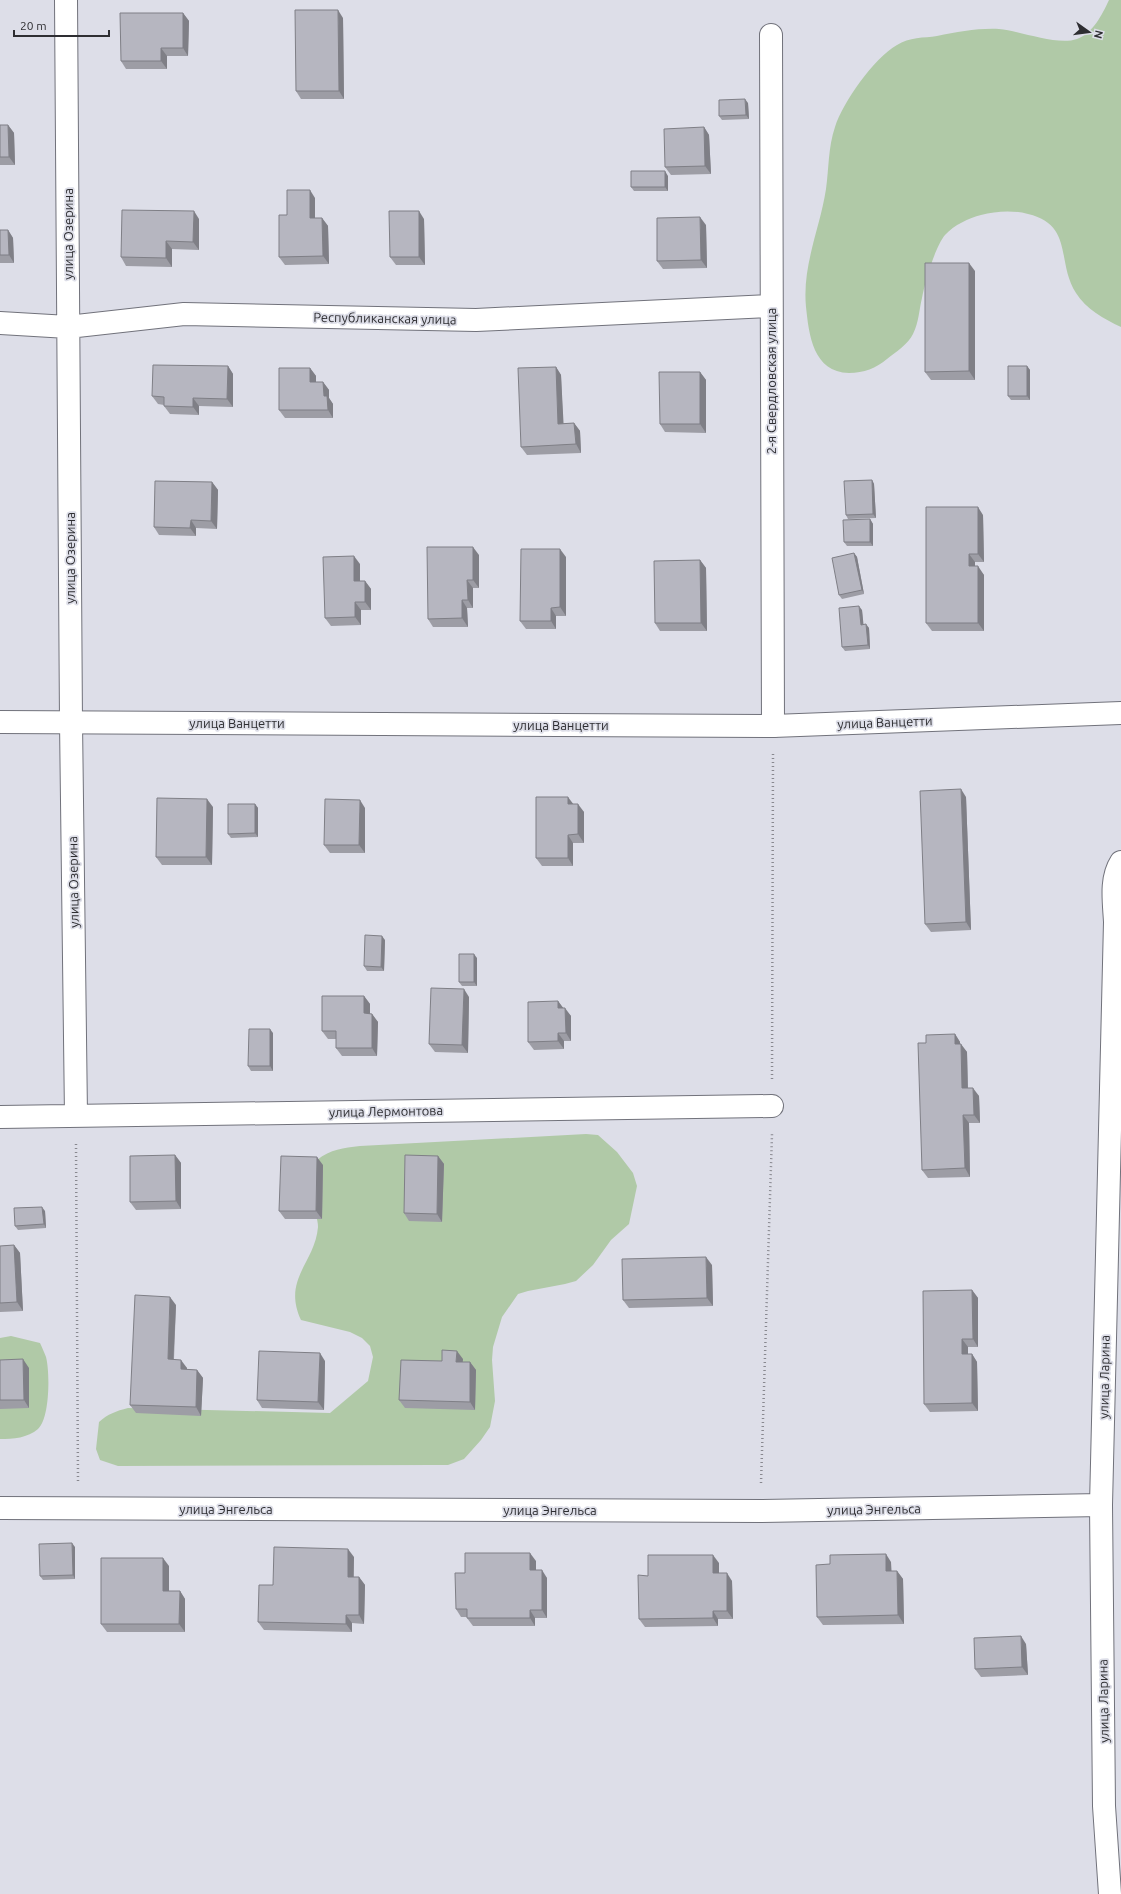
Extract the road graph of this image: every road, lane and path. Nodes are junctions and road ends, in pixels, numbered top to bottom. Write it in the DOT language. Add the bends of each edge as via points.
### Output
graph roads {
  1 [pos="66,0"];
  2 [pos="771,35"];
  3 [pos="771,306"];
  4 [pos="0,323"];
  5 [pos="68,327"];
  6 [pos="1121,713"];
  7 [pos="0,722"];
  8 [pos="71,722"];
  9 [pos="773,726"];
  10 [pos="1121,862"];
  11 [pos="772,1106"];
  12 [pos="76,1116"];
  13 [pos="0,1117"];
  14 [pos="1101,1505"];
  15 [pos="0,1508"];
  16 [pos="78,1508"];
  17 [pos="1110,1894"];
  1 -- 5 [label="street, улица Озерина"];
  2 -- 3 [label="street, 2-я Свердловская улица"];
  3 -- 5 [label="street, Республиканская улица" via="476,320 184,314"];
  3 -- 9 [label="street, 2-я Свердловская улица"];
  4 -- 5 [label="street, Республиканская улица"];
  5 -- 8 [label="street, улица Озерина"];
  6 -- 9 [label="street, улица Ванцетти"];
  7 -- 8 [label="street, улица Ванцетти"];
  8 -- 9 [label="street, улица Ванцетти"];
  8 -- 12 [label="street, улица Озерина"];
  10 -- 14 [label="street, улица Ларина" via="1114,887"];
  11 -- 12 [label="street, улица Лермонтова"];
  12 -- 13 [label="street, улица Лермонтова"];
  12 -- 16 [label="path"];
  14 -- 16 [label="street, улица Энгельса" via="761,1511"];
  14 -- 17 [label="street, улица Ларина" via="1104,1806"];
  15 -- 16 [label="street, улица Энгельса"];
}
